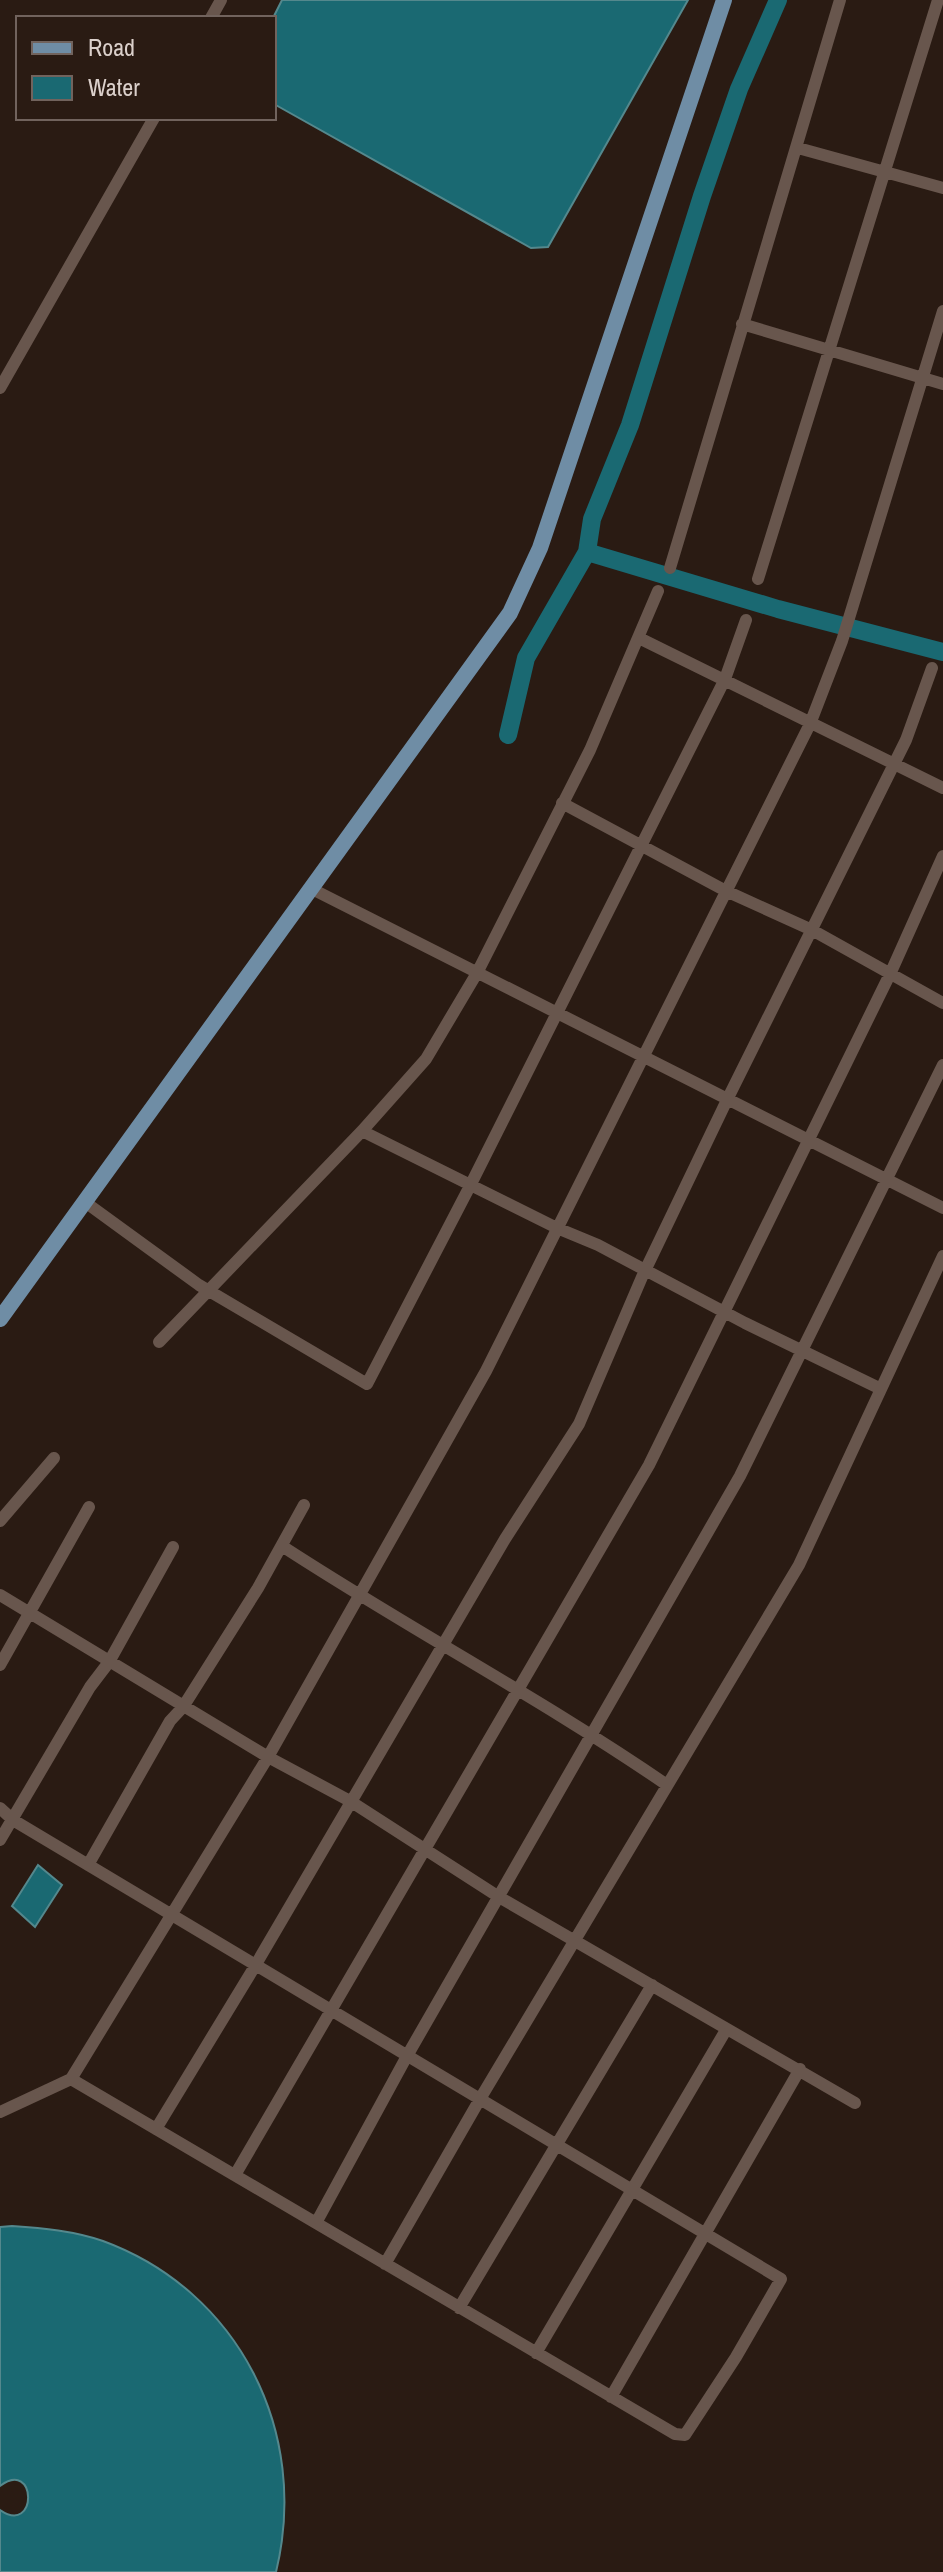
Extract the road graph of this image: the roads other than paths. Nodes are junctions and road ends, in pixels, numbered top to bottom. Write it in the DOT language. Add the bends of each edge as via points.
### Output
graph roads {
  1 [pos="724,0"];
  2 [pos="840,0"];
  3 [pos="938,0"];
  4 [pos="153,120"];
  5 [pos="798,148"];
  6 [pos="883,172"];
  7 [pos="943,188"];
  8 [pos="943,311"];
  9 [pos="742,324"];
  10 [pos="829,350"];
  11 [pos="922,378"];
  12 [pos="943,384"];
  13 [pos="0,388"];
  14 [pos="670,568"];
  15 [pos="758,579"];
  16 [pos="658,591"];
  17 [pos="746,620"];
  18 [pos="639,638"];
  19 [pos="932,668"];
  20 [pos="725,679"];
  21 [pos="810,724"];
  22 [pos="895,764"];
  23 [pos="943,788"];
  24 [pos="562,803"];
  25 [pos="640,844"];
  26 [pos="943,856"];
  27 [pos="310,888"];
  28 [pos="726,891"];
  29 [pos="812,930"];
  30 [pos="891,972"];
  31 [pos="477,973"];
  32 [pos="943,1003"];
  33 [pos="556,1013"];
  34 [pos="642,1058"];
  35 [pos="943,1065"];
  36 [pos="727,1100"];
  37 [pos="362,1131"];
  38 [pos="806,1141"];
  39 [pos="886,1180"];
  40 [pos="471,1184"];
  41 [pos="85,1202"];
  42 [pos="943,1208"];
  43 [pos="557,1228"];
  44 [pos="943,1256"];
  45 [pos="646,1270"];
  46 [pos="209,1290"];
  47 [pos="723,1312"];
  48 [pos="0,1319"];
  49 [pos="159,1342"];
  50 [pos="802,1351"];
  51 [pos="881,1389"];
  52 [pos="54,1458"];
  53 [pos="304,1505"];
  54 [pos="89,1507"];
  55 [pos="0,1521"];
  56 [pos="282,1546"];
  57 [pos="173,1547"];
  58 [pos="0,1595"];
  59 [pos="358,1596"];
  60 [pos="30,1614"];
  61 [pos="442,1646"];
  62 [pos="109,1662"];
  63 [pos="0,1665"];
  64 [pos="518,1689"];
  65 [pos="183,1707"];
  66 [pos="592,1734"];
  67 [pos="268,1757"];
  68 [pos="667,1785"];
  69 [pos="350,1801"];
  70 [pos="0,1808"];
  71 [pos="13,1820"];
  72 [pos="0,1840"];
  73 [pos="425,1849"];
  74 [pos="88,1865"];
  75 [pos="499,1897"];
  76 [pos="172,1916"];
  77 [pos="574,1942"];
  78 [pos="255,1966"];
  79 [pos="652,1985"];
  80 [pos="330,2010"];
  81 [pos="726,2030"];
  82 [pos="407,2056"];
  83 [pos="800,2069"];
  84 [pos="71,2079"];
  85 [pos="480,2099"];
  86 [pos="855,2103"];
  87 [pos="0,2112"];
  88 [pos="156,2129"];
  89 [pos="555,2144"];
  90 [pos="235,2175"];
  91 [pos="632,2190"];
  92 [pos="316,2223"];
  93 [pos="706,2235"];
  94 [pos="385,2264"];
  95 [pos="459,2308"];
  96 [pos="536,2353"];
  97 [pos="611,2397"];
  1 -- 27 [label="main road" via="540,548 510,613"];
  2 -- 5 [label="street"];
  3 -- 6 [label="street"];
  4 -- 13 [label="street"];
  5 -- 6 [label="street"];
  5 -- 9 [label="street"];
  6 -- 7 [label="street"];
  6 -- 10 [label="street"];
  8 -- 11 [label="street"];
  9 -- 10 [label="street"];
  9 -- 14 [label="street"];
  10 -- 11 [label="street"];
  10 -- 15 [label="street"];
  11 -- 12 [label="street"];
  11 -- 21 [label="street" via="842,641"];
  16 -- 18 [label="street"];
  17 -- 20 [label="street"];
  18 -- 20 [label="street"];
  18 -- 24 [label="street"];
  19 -- 22 [label="street"];
  20 -- 21 [label="street"];
  20 -- 25 [label="street"];
  21 -- 22 [label="street"];
  21 -- 28 [label="street"];
  22 -- 23 [label="street"];
  22 -- 29 [label="street"];
  24 -- 25 [label="street"];
  24 -- 31 [label="street"];
  25 -- 28 [label="street"];
  25 -- 33 [label="street"];
  26 -- 30 [label="street"];
  27 -- 31 [label="street"];
  27 -- 41 [label="main road"];
  28 -- 29 [label="street"];
  28 -- 34 [label="street"];
  29 -- 30 [label="street"];
  29 -- 36 [label="street"];
  30 -- 32 [label="street"];
  30 -- 38 [label="street"];
  31 -- 33 [label="street"];
  31 -- 37 [label="street" via="426,1059"];
  33 -- 34 [label="street"];
  33 -- 40 [label="street"];
  34 -- 36 [label="street"];
  34 -- 43 [label="street"];
  35 -- 39 [label="street"];
  36 -- 38 [label="street"];
  36 -- 45 [label="street"];
  37 -- 40 [label="street"];
  37 -- 46 [label="street"];
  38 -- 39 [label="street"];
  38 -- 47 [label="street"];
  39 -- 42 [label="street"];
  39 -- 50 [label="street"];
  40 -- 43 [label="street"];
  40 -- 46 [label="street" via="367,1384"];
  41 -- 46 [label="street"];
  41 -- 48 [label="main road"];
  43 -- 45 [label="street"];
  43 -- 59 [label="street" via="486,1371"];
  44 -- 51 [label="street"];
  45 -- 47 [label="street"];
  45 -- 61 [label="street" via="579,1424"];
  46 -- 49 [label="street"];
  47 -- 50 [label="street"];
  47 -- 64 [label="street" via="649,1465"];
  50 -- 51 [label="street"];
  50 -- 66 [label="street" via="740,1476"];
  51 -- 68 [label="street" via="799,1565"];
  52 -- 55 [label="street"];
  53 -- 56 [label="street"];
  54 -- 60 [label="street"];
  56 -- 59 [label="street"];
  56 -- 65 [label="street"];
  57 -- 62 [label="street"];
  58 -- 60 [label="street"];
  59 -- 61 [label="street"];
  59 -- 67 [label="street"];
  60 -- 62 [label="street"];
  60 -- 63 [label="street"];
  61 -- 64 [label="street"];
  61 -- 69 [label="street"];
  62 -- 65 [label="street"];
  62 -- 71 [label="street"];
  64 -- 66 [label="street"];
  64 -- 73 [label="street"];
  65 -- 67 [label="street"];
  65 -- 74 [label="street"];
  66 -- 68 [label="street"];
  66 -- 75 [label="street"];
  67 -- 69 [label="street"];
  67 -- 76 [label="street"];
  68 -- 77 [label="street"];
  69 -- 73 [label="street"];
  69 -- 78 [label="street"];
  70 -- 71 [label="street"];
  71 -- 72 [label="street"];
  71 -- 74 [label="street"];
  73 -- 75 [label="street"];
  73 -- 80 [label="street"];
  74 -- 76 [label="street"];
  75 -- 77 [label="street"];
  75 -- 82 [label="street"];
  76 -- 78 [label="street"];
  76 -- 84 [label="street"];
  77 -- 79 [label="street"];
  77 -- 85 [label="street"];
  78 -- 80 [label="street"];
  78 -- 88 [label="street"];
  79 -- 81 [label="street"];
  79 -- 89 [label="street"];
  80 -- 82 [label="street"];
  80 -- 90 [label="street"];
  81 -- 83 [label="street"];
  81 -- 91 [label="street"];
  82 -- 85 [label="street"];
  82 -- 92 [label="street"];
  83 -- 86 [label="street"];
  83 -- 93 [label="street"];
  84 -- 87 [label="street"];
  84 -- 88 [label="street"];
  85 -- 89 [label="street"];
  85 -- 94 [label="street"];
  88 -- 90 [label="street"];
  89 -- 91 [label="street"];
  89 -- 95 [label="street"];
  90 -- 92 [label="street"];
  91 -- 93 [label="street"];
  91 -- 96 [label="street"];
  92 -- 94 [label="street"];
  93 -- 97 [label="street"];
  93 -- 97 [label="street" via="781,2279 755,2324 685,2435"];
  94 -- 95 [label="street"];
  95 -- 96 [label="street"];
  96 -- 97 [label="street"];
}
